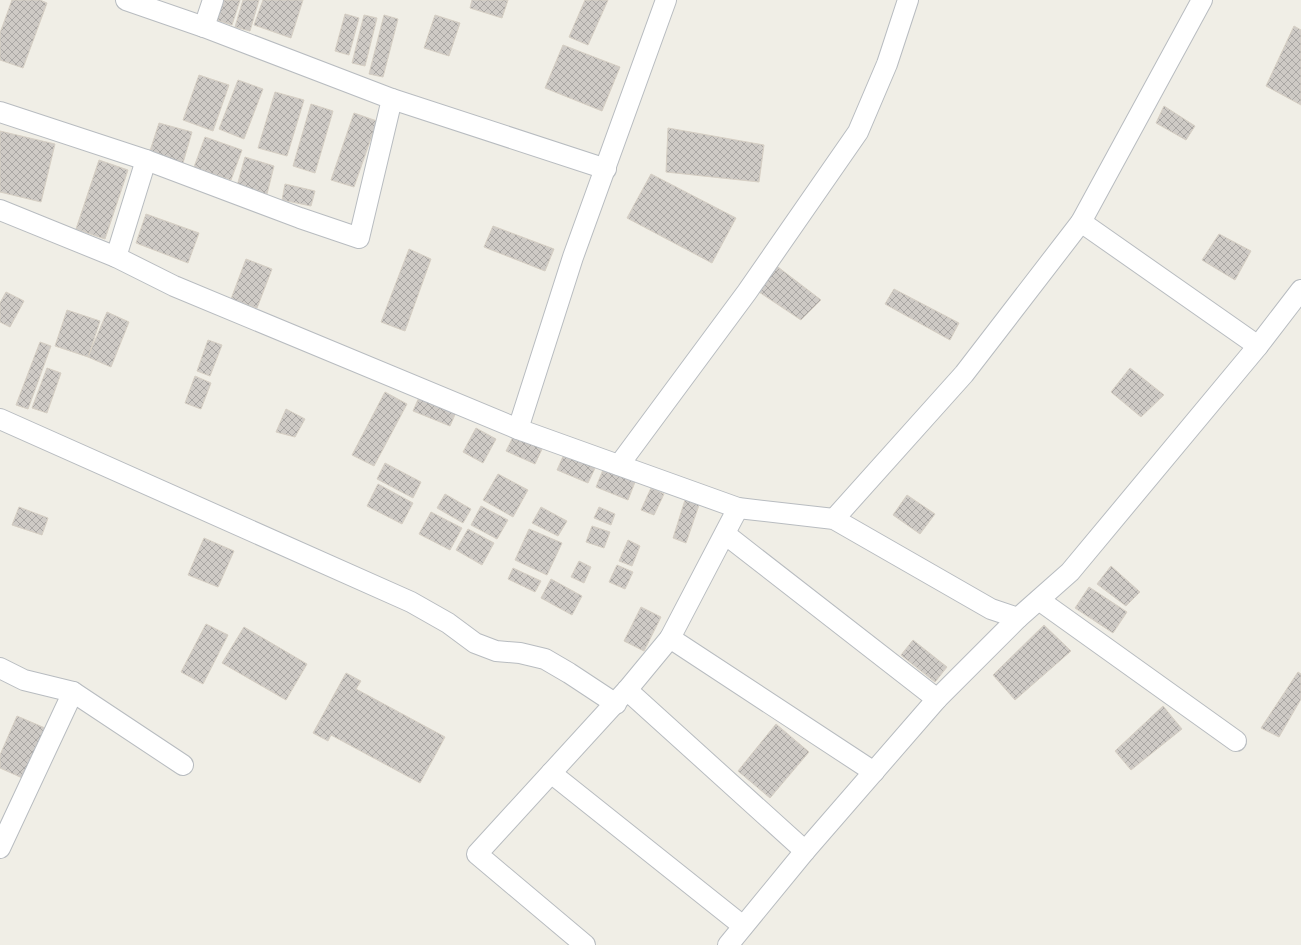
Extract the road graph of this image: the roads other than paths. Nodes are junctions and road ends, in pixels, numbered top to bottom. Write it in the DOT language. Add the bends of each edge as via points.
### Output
graph roads {
  1 [pos="126,0"];
  2 [pos="213,0"];
  3 [pos="666,0"];
  4 [pos="908,0"];
  5 [pos="1202,0"];
  6 [pos="204,27"];
  7 [pos="392,99"];
  8 [pos="0,112"];
  9 [pos="146,160"];
  10 [pos="606,168"];
  11 [pos="0,210"];
  12 [pos="1081,222"];
  13 [pos="116,258"];
  14 [pos="1301,290"];
  15 [pos="1258,346"];
  16 [pos="0,419"];
  17 [pos="518,429"];
  18 [pos="619,465"];
  19 [pos="738,508"];
  20 [pos="834,519"];
  21 [pos="725,534"];
  22 [pos="1039,600"];
  23 [pos="1018,618"];
  24 [pos="670,638"];
  25 [pos="0,668"];
  26 [pos="72,692"];
  27 [pos="622,697"];
  28 [pos="937,699"];
  29 [pos="1236,741"];
  30 [pos="183,765"];
  31 [pos="874,772"];
  32 [pos="551,773"];
  33 [pos="0,848"];
  34 [pos="805,851"];
  35 [pos="743,926"];
  36 [pos="585,945"];
  37 [pos="728,945"];
  1 -- 6 [label="street"];
  2 -- 6 [label="street"];
  3 -- 10 [label="street"];
  4 -- 18 [label="street" via="888,64 858,132 747,292"];
  5 -- 12 [label="street"];
  6 -- 7 [label="street"];
  7 -- 9 [label="street" via="358,238"];
  7 -- 10 [label="street"];
  8 -- 9 [label="street"];
  9 -- 13 [label="street"];
  10 -- 17 [label="street" via="573,258"];
  11 -- 13 [label="street"];
  12 -- 15 [label="street"];
  12 -- 20 [label="street" via="964,374"];
  13 -- 17 [label="street" via="174,286"];
  14 -- 15 [label="street"];
  15 -- 22 [label="street" via="1070,572"];
  16 -- 27 [label="street" via="411,602 475,643 496,651 545,659"];
  17 -- 18 [label="street"];
  18 -- 19 [label="street"];
  19 -- 20 [label="street"];
  19 -- 21 [label="street"];
  20 -- 23 [label="street" via="992,609"];
  21 -- 24 [label="street"];
  21 -- 28 [label="street"];
  22 -- 23 [label="street"];
  22 -- 29 [label="street"];
  23 -- 28 [label="street"];
  24 -- 27 [label="street"];
  24 -- 31 [label="street"];
  25 -- 26 [label="street" via="24,680"];
  26 -- 30 [label="street"];
  26 -- 33 [label="street"];
  27 -- 32 [label="street"];
  27 -- 34 [label="street"];
  28 -- 31 [label="street"];
  31 -- 34 [label="street"];
  32 -- 35 [label="street"];
  32 -- 36 [label="street" via="477,854"];
  34 -- 35 [label="street"];
  35 -- 37 [label="street"];
}
